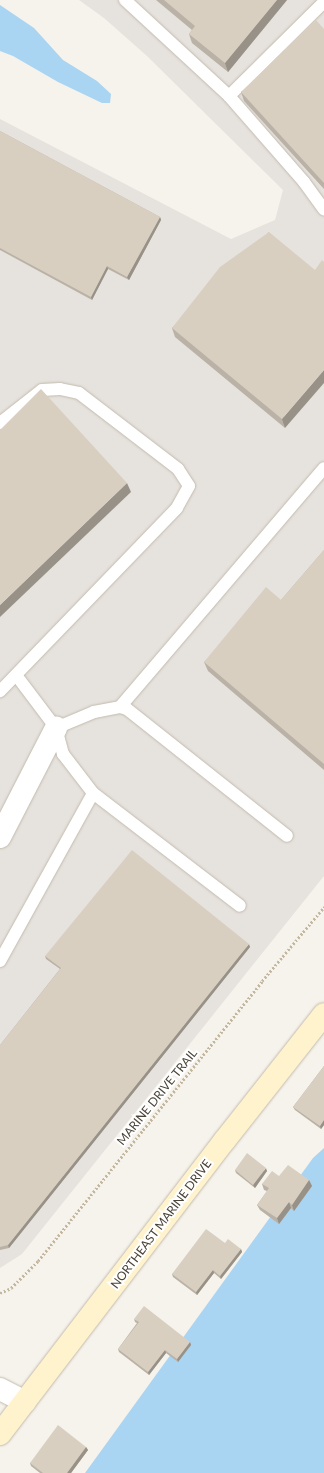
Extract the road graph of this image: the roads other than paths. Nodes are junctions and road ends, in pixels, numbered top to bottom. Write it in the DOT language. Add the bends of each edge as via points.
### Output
graph roads {
  1 [pos="125,0"];
  2 [pos="324,2"];
  3 [pos="229,96"];
  4 [pos="324,210"];
  5 [pos="0,423"];
  6 [pos="324,468"];
  7 [pos="16,675"];
  8 [pos="0,691"];
  9 [pos="120,707"];
  10 [pos="56,728"];
  11 [pos="93,793"];
  12 [pos="287,836"];
  13 [pos="0,837"];
  14 [pos="240,906"];
  15 [pos="0,961"];
  16 [pos="324,1014"];
  17 [pos="0,1389"];
  18 [pos="25,1402"];
  19 [pos="0,1434"];
  1 -- 3 [label="lane"];
  2 -- 3 [label="lane"];
  3 -- 4 [label="lane" via="304,182"];
  5 -- 7 [label="lane" via="42,390 60,389 79,393 178,469 189,486 177,508"];
  6 -- 9 [label="lane"];
  7 -- 8 [label="lane"];
  7 -- 10 [label="lane"];
  9 -- 10 [label="lane" via="94,712"];
  9 -- 12 [label="lane" via="143,720"];
  10 -- 11 [label="lane" via="63,754"];
  10 -- 13 [label="street"];
  11 -- 14 [label="lane"];
  11 -- 15 [label="lane"];
  16 -- 18 [label="main road, NORTHEAST MARINE DRIVE"];
  17 -- 18 [label="street"];
  18 -- 19 [label="main road, NORTHEAST MARINE DRIVE"];
}
